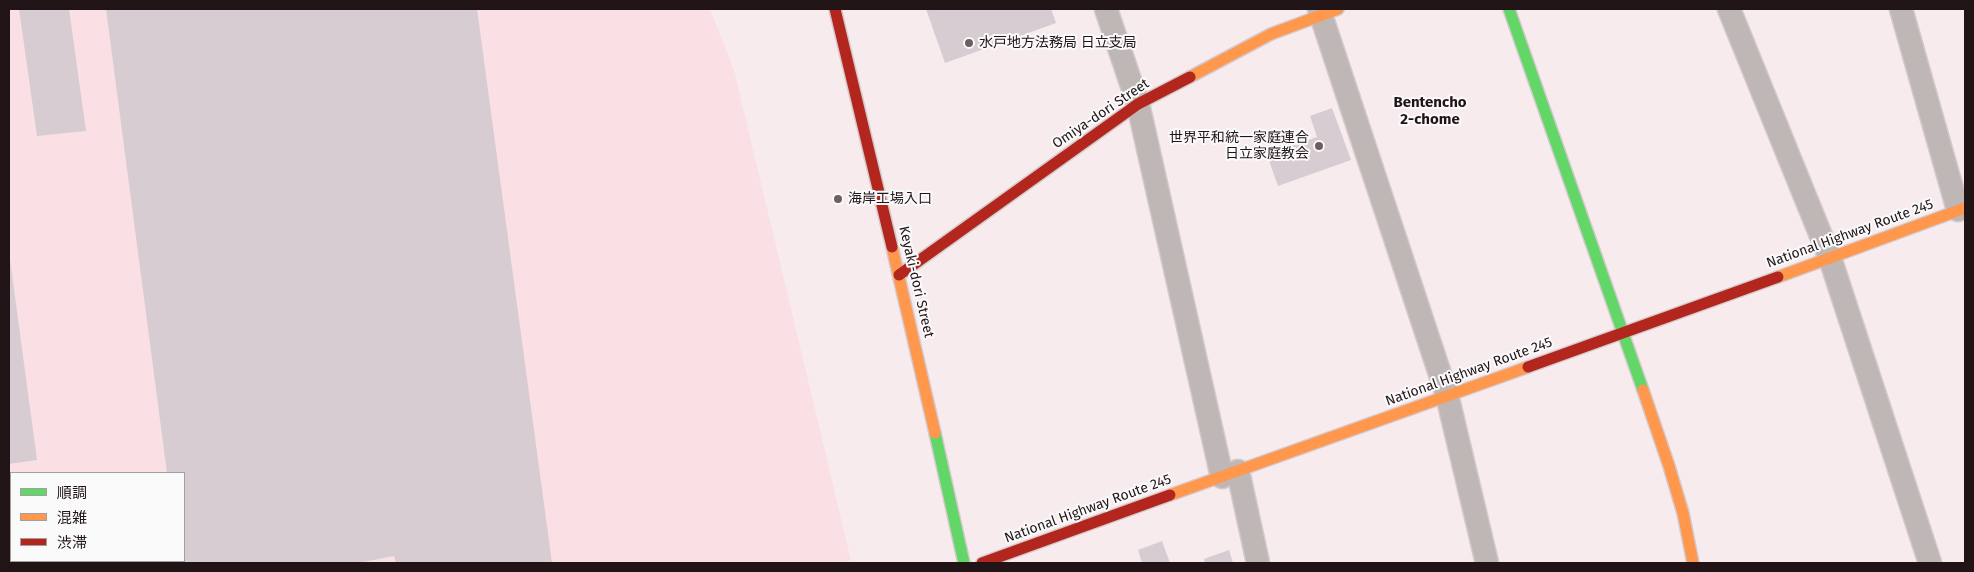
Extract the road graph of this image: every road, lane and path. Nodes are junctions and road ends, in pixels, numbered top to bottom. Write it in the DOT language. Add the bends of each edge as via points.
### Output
graph roads {
  1 [pos="835,9"];
  2 [pos="1106,9"];
  3 [pos="1509,9"];
  4 [pos="1729,9"];
  5 [pos="1901,9"];
  6 [pos="1326,11"];
  7 [pos="1138,104"];
  8 [pos="1962,209"];
  9 [pos="1830,258"];
  10 [pos="899,276"];
  11 [pos="1624,332"];
  12 [pos="1448,395"];
  13 [pos="1230,474"];
  14 [pos="964,563"];
  15 [pos="982,563"];
  16 [pos="1258,563"];
  17 [pos="1487,563"];
  18 [pos="1694,563"];
  19 [pos="1930,563"];
  1 -- 10 [label="main road, Keyaki-dori Street"];
  2 -- 7 [label="street"];
  3 -- 11 [label="main road"];
  4 -- 9 [label="street"];
  5 -- 8 [label="street"];
  6 -- 7 [label="main road, Omiya-dori Street" via="1271,34"];
  6 -- 12 [label="street"];
  7 -- 10 [label="main road, Omiya-dori Street"];
  7 -- 13 [label="street"];
  8 -- 9 [label="main road, National Highway Route 245"];
  9 -- 11 [label="main road, National Highway Route 245"];
  9 -- 19 [label="street"];
  10 -- 14 [label="main road, Keyaki-dori Street"];
  11 -- 12 [label="main road, National Highway Route 245"];
  11 -- 18 [label="main road" via="1669,466"];
  12 -- 13 [label="main road, National Highway Route 245"];
  12 -- 17 [label="street"];
  13 -- 15 [label="main road, National Highway Route 245"];
  13 -- 16 [label="street"];
}
